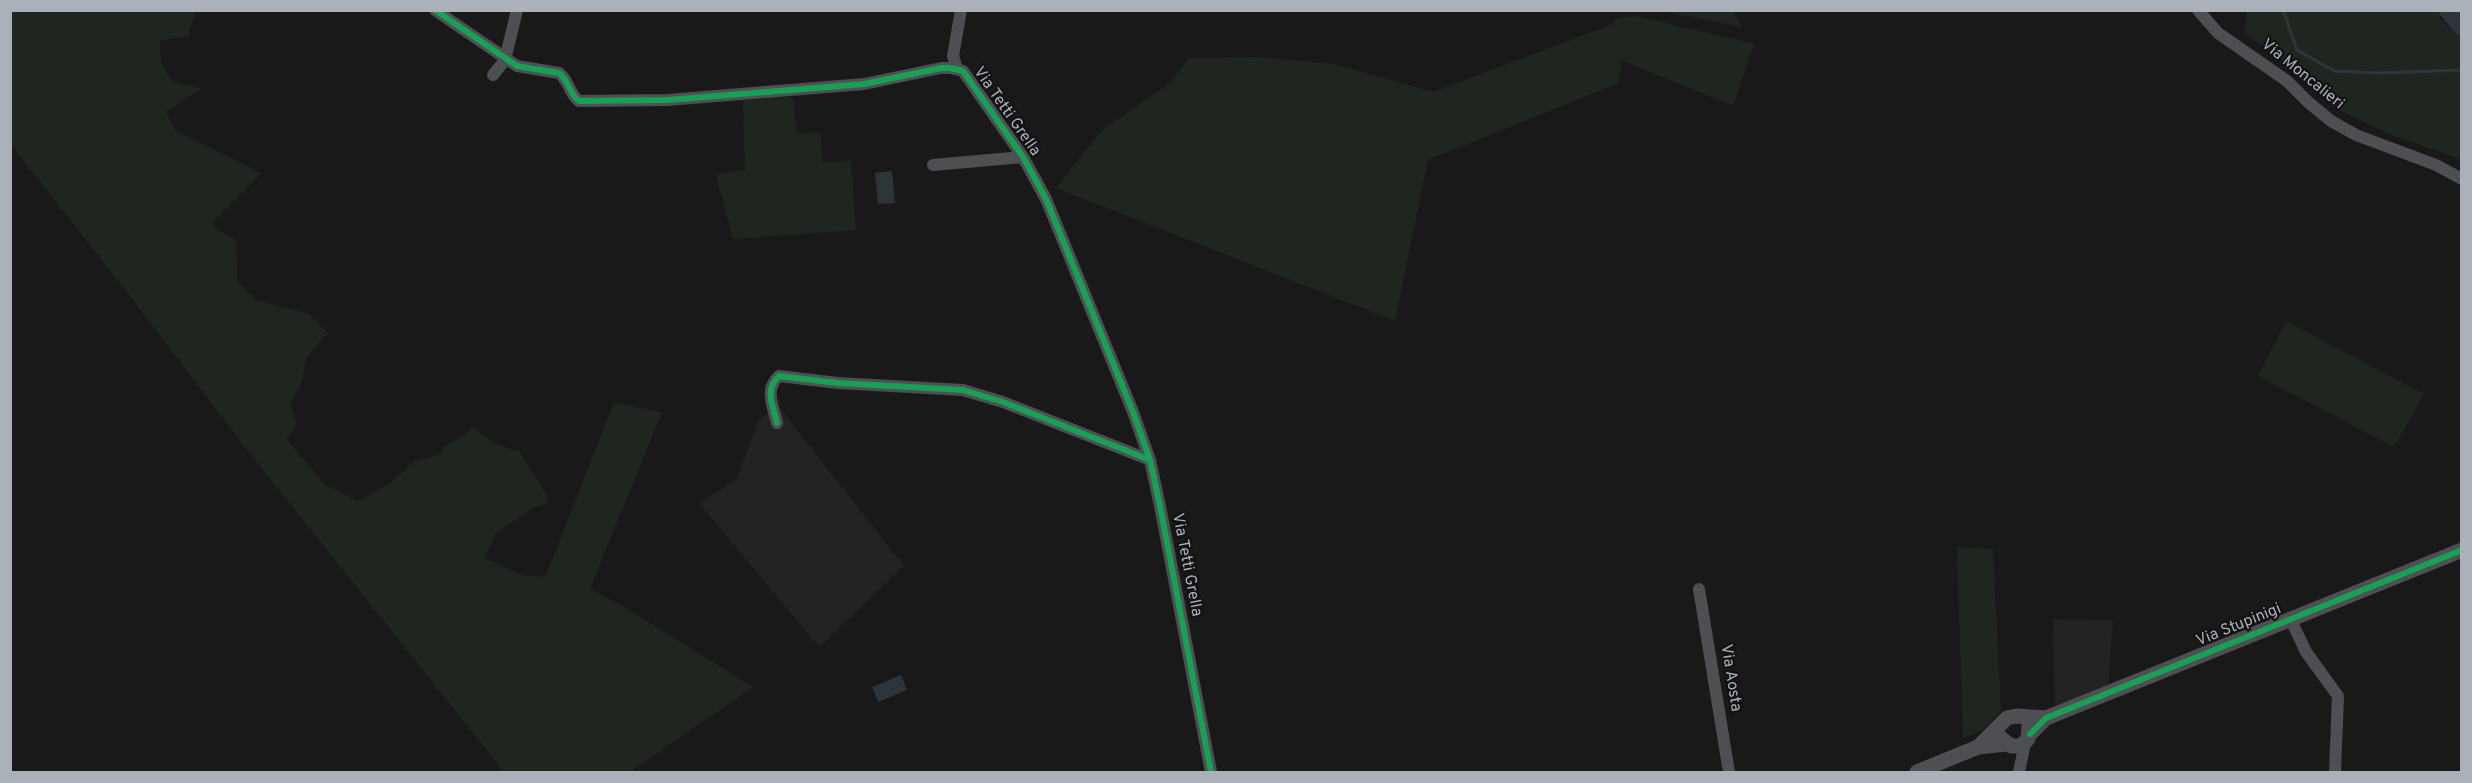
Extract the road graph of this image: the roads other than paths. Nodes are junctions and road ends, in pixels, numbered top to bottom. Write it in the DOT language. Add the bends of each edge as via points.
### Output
graph roads {
  1 [pos="435,10"];
  2 [pos="518,10"];
  3 [pos="961,10"];
  4 [pos="2198,10"];
  5 [pos="505,60"];
  6 [pos="957,69"];
  7 [pos="493,75"];
  8 [pos="1023,158"];
  9 [pos="933,165"];
  10 [pos="2462,179"];
  11 [pos="777,423"];
  12 [pos="1150,460"];
  13 [pos="2462,550"];
  14 [pos="1699,589"];
  15 [pos="2290,620"];
  16 [pos="2022,717"];
  17 [pos="2046,718"];
  18 [pos="2000,726"];
  19 [pos="2018,742"];
  20 [pos="1978,747"];
  21 [pos="1211,772"];
  22 [pos="1729,772"];
  23 [pos="1917,772"];
  24 [pos="2019,772"];
  25 [pos="2335,772"];
  1 -- 5 [label="street, Via Tetti Grella"];
  2 -- 5 [label="street"];
  3 -- 6 [label="street" via="953,56"];
  4 -- 10 [label="street, Via Moncalieri" via="2218,33 2287,81 2331,121"];
  5 -- 6 [label="street, Via Tetti Grella" via="526,69 554,70 564,77 576,99 585,102 667,100 864,84 941,68"];
  5 -- 7 [label="street"];
  6 -- 8 [label="street, Via Tetti Grella" via="968,76"];
  8 -- 9 [label="street"];
  8 -- 12 [label="street, Via Tetti Grella" via="1052,212"];
  11 -- 12 [label="street" via="770,391 771,382 779,376 963,390"];
  12 -- 21 [label="street, Via Tetti Grella"];
  13 -- 15 [label="street, Via Stupinigi"];
  14 -- 22 [label="street, Via Aosta"];
  15 -- 17 [label="street, Via Stupinigi"];
  15 -- 25 [label="street" via="2306,652 2338,696"];
  16 -- 17 [label="street, Via Stupinigi"];
  16 -- 18 [label="street" via="2007,718"];
  16 -- 19 [label="street" via="2029,724"];
  17 -- 19 [label="street, Via Stupinigi"];
  18 -- 19 [label="street" via="2000,736"];
  18 -- 20 [label="street"];
  19 -- 20 [label="street"];
  19 -- 24 [label="street"];
  20 -- 23 [label="street"];
}
